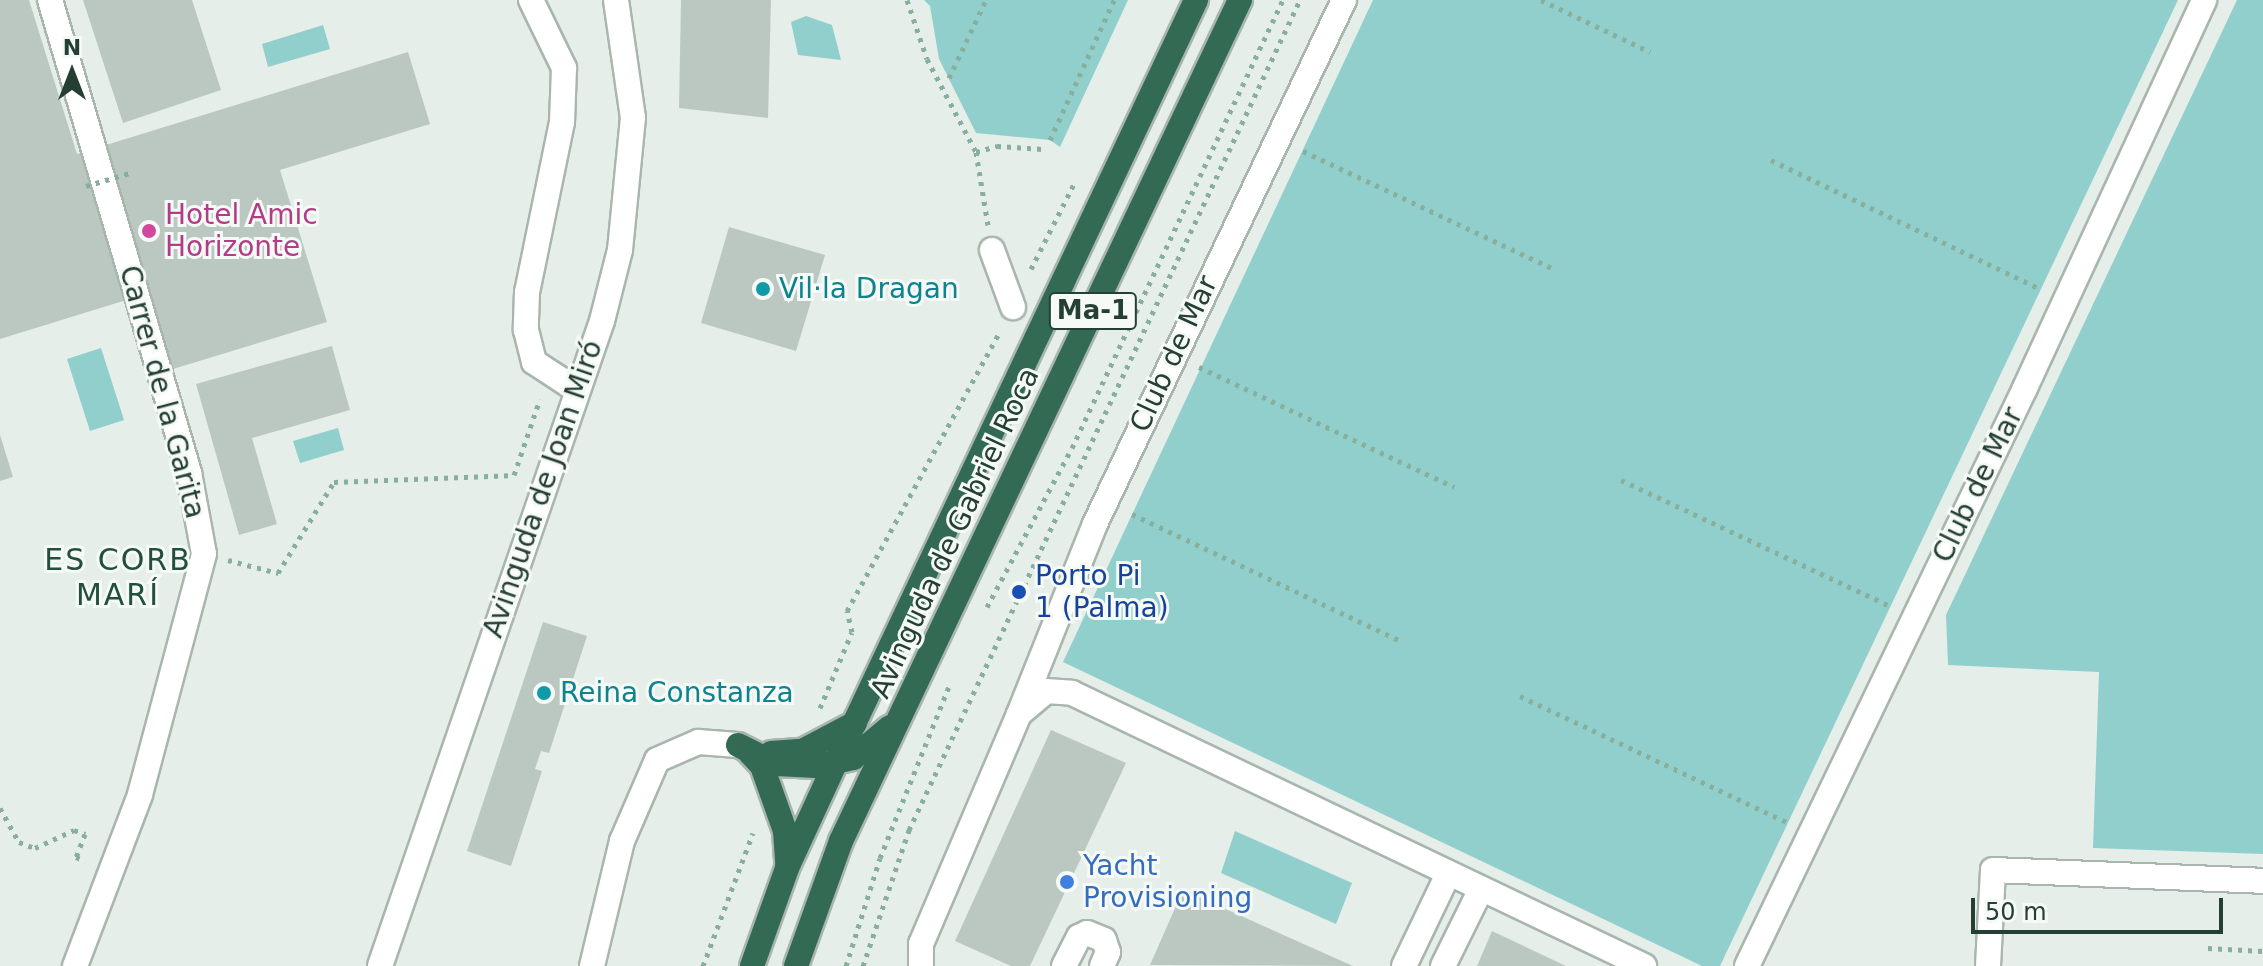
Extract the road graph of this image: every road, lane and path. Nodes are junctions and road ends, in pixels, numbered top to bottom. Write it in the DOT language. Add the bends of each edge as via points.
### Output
graph roads {
  1 [pos="50,0"];
  2 [pos="531,0"];
  3 [pos="616,0"];
  4 [pos="907,0"];
  5 [pos="986,0"];
  6 [pos="1114,0"];
  7 [pos="1196,0"];
  8 [pos="1240,0"];
  9 [pos="1283,0"];
  10 [pos="1300,0"];
  11 [pos="1344,0"];
  12 [pos="1541,0"];
  13 [pos="2204,0"];
  14 [pos="1650,52"];
  15 [pos="949,78"];
  16 [pos="1050,140"];
  17 [pos="1043,149"];
  18 [pos="1302,150"];
  19 [pos="976,152"];
  20 [pos="1771,160"];
  21 [pos="1082,167"];
  22 [pos="133,172"];
  23 [pos="86,186"];
  24 [pos="992,250"];
  25 [pos="1552,268"];
  26 [pos="2038,288"];
  27 [pos="1013,307"];
  28 [pos="1199,367"];
  29 [pos="577,390"];
  30 [pos="1621,480"];
  31 [pos="1454,487"];
  32 [pos="1129,513"];
  33 [pos="204,554"];
  34 [pos="1888,605"];
  35 [pos="983,615"];
  36 [pos="1399,640"];
  37 [pos="953,678"];
  38 [pos="1520,696"];
  39 [pos="909,703"];
  40 [pos="1019,714"];
  41 [pos="814,720"];
  42 [pos="855,723"];
  43 [pos="738,745"];
  44 [pos="836,762"];
  45 [pos="0,808"];
  46 [pos="1787,822"];
  47 [pos="753,826"];
  48 [pos="787,868"];
  49 [pos="111,873"];
  50 [pos="1448,874"];
  51 [pos="2263,881"];
  52 [pos="1481,889"];
  53 [pos="2208,948"];
  54 [pos="2263,951"];
  55 [pos="75,966"];
  56 [pos="380,966"];
  57 [pos="592,966"];
  58 [pos="703,966"];
  59 [pos="752,966"];
  60 [pos="796,966"];
  61 [pos="846,966"];
  62 [pos="863,966"];
  63 [pos="921,966"];
  64 [pos="1064,966"];
  65 [pos="1102,966"];
  66 [pos="1404,966"];
  67 [pos="1443,966"];
  68 [pos="1644,966"];
  69 [pos="1747,966"];
  70 [pos="1988,966"];
  1 -- 33 [label="street, Carrer de la Garita" via="189,473"];
  2 -- 29 [label="street" via="564,68 562,122 527,292 526,330 534,362"];
  3 -- 29 [label="street, Avinguda de Joan Miró" via="630,75 630,162 620,250"];
  4 -- 19 [label="path" via="927,59"];
  5 -- 15 [label="path"];
  6 -- 16 [label="path"];
  7 -- 42 [label="highway, Avinguda de Gabriel Roca / Ma-1"];
  8 -- 39 [label="highway, Avinguda de Gabriel Roca / Ma-1"];
  9 -- 35 [label="path" via="1072,448"];
  10 -- 62 [label="path" via="909,830"];
  11 -- 40 [label="street, Club de Mar" via="1095,524"];
  12 -- 14 [label="path"];
  13 -- 69 [label="street, Club de Mar" via="2025,388"];
  17 -- 19 [label="path" via="997,146"];
  18 -- 25 [label="path"];
  19 -- 24 [label="path"];
  20 -- 26 [label="path"];
  21 -- 27 [label="path"];
  22 -- 23 [label="path, bridge"];
  24 -- 27 [label="street"];
  27 -- 41 [label="path" via="962,410 847,611 852,632"];
  28 -- 31 [label="path"];
  29 -- 33 [label="path" via="543,389 514,475 334,482 278,573"];
  29 -- 56 [label="street, Avinguda de Joan Miró"];
  30 -- 34 [label="path"];
  32 -- 36 [label="path"];
  33 -- 49 [label="street, Carrer de la Garita" via="140,795"];
  37 -- 61 [label="path" via="880,858"];
  38 -- 46 [label="path"];
  39 -- 44 [label="highway" via="880,740 853,758"];
  39 -- 60 [label="highway, Avinguda de Gabriel Roca / Ma-1" via="841,841"];
  40 -- 50 [label="street" via="1046,691 1072,693"];
  40 -- 63 [label="street, Club de Mar" via="921,944"];
  42 -- 43 [label="highway" via="802,751 760,752"];
  42 -- 44 [label="highway, Avinguda de Gabriel Roca / Ma-1"];
  43 -- 44 [label="highway" via="786,766"];
  43 -- 48 [label="highway" via="762,766 785,831"];
  43 -- 57 [label="street" via="698,742 657,760 622,841"];
  44 -- 48 [label="highway, Avinguda de Gabriel Roca / Ma-1"];
  45 -- 49 [label="path" via="19,842 35,848 74,830 85,834 76,857"];
  47 -- 58 [label="path"];
  48 -- 59 [label="highway, Avinguda de Gabriel Roca / Ma-1"];
  49 -- 55 [label="street, Carrer de la Garita"];
  50 -- 52 [label="street"];
  50 -- 66 [label="street"];
  51 -- 70 [label="street" via="1993,870"];
  52 -- 67 [label="street"];
  52 -- 68 [label="street"];
  53 -- 54 [label="path"];
  64 -- 65 [label="street" via="1079,937 1087,933 1104,940 1108,952"];
}
